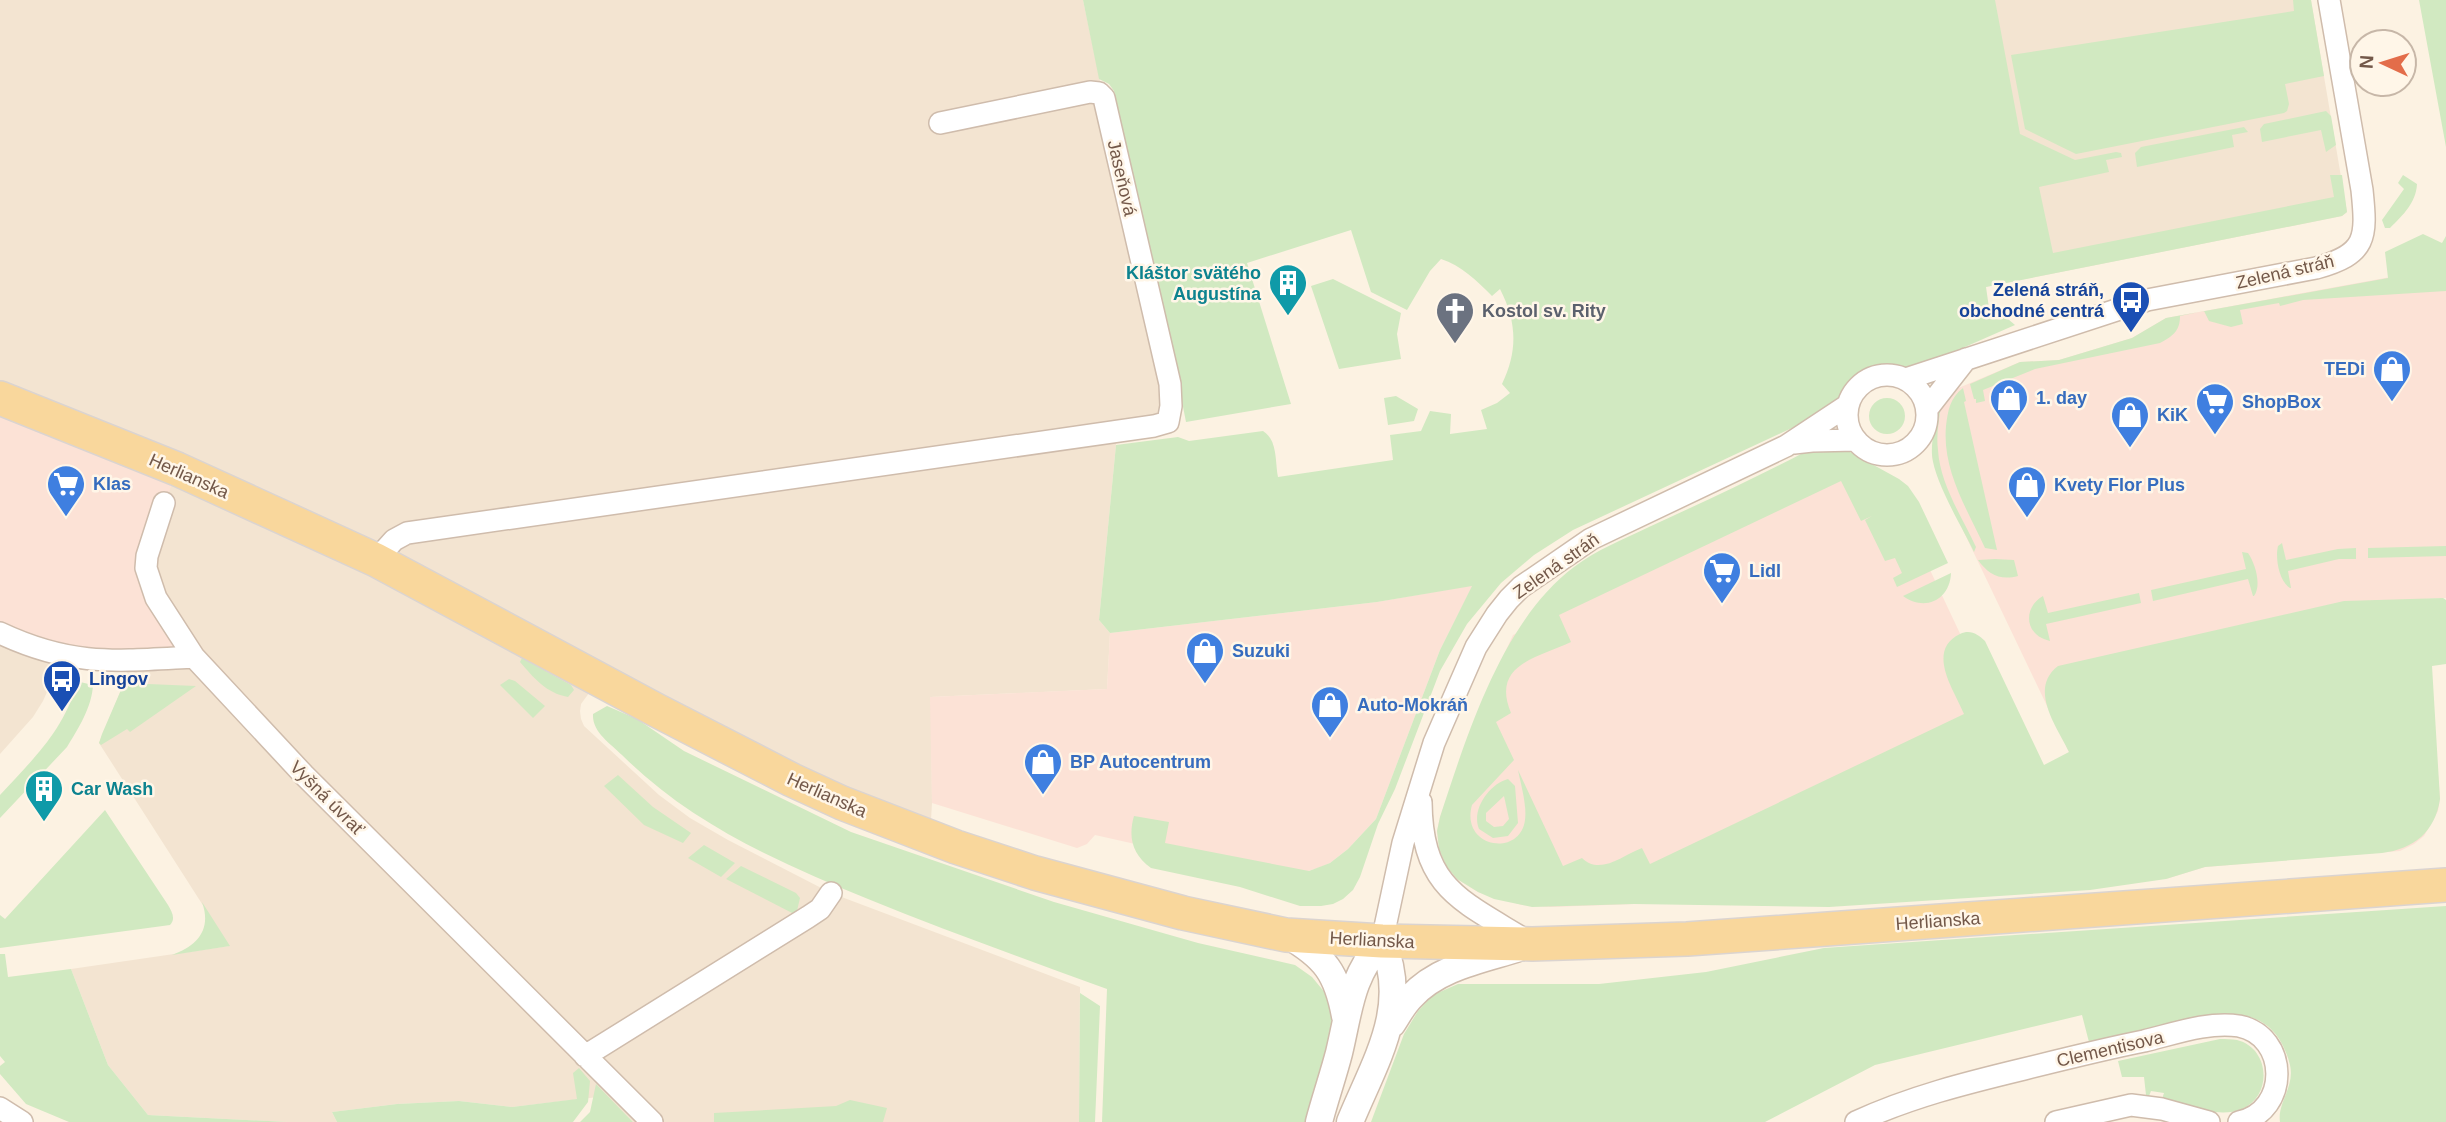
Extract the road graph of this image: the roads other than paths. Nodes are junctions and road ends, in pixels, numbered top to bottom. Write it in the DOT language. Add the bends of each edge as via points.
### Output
graph roads {
  1 [pos="2329,0"];
  2 [pos="940,123"];
  3 [pos="1968,357"];
  4 [pos="1906,379"];
  5 [pos="0,398"];
  6 [pos="1848,405"];
  7 [pos="1927,409"];
  8 [pos="1856,440"];
  9 [pos="1788,444"];
  10 [pos="164,503"];
  11 [pos="376,560"];
  12 [pos="0,633"];
  13 [pos="194,657"];
  14 [pos="1420,783"];
  15 [pos="2446,886"];
  16 [pos="831,893"];
  17 [pos="1286,935"];
  18 [pos="1382,941"];
  19 [pos="1532,944"];
  20 [pos="1346,1021"];
  21 [pos="1388,1029"];
  22 [pos="585,1055"];
  23 [pos="0,1108"];
  24 [pos="2244,1121"];
  25 [pos="22,1122"];
  26 [pos="652,1122"];
  27 [pos="1318,1122"];
  28 [pos="1350,1122"];
  29 [pos="1856,1122"];
  30 [pos="2056,1122"];
  31 [pos="2209,1122"];
  1 -- 3 [label="street, Zelená stráň" via="2365,220 2363,235 2350,253 2316,268 2147,300"];
  2 -- 11 [label="street, Jaseňová" via="1090,92 1104,98 1170,384 1168,422 407,533"];
  3 -- 4 [label="street, Zelená stráň"];
  3 -- 7 [label="street, Zelená stráň"];
  4 -- 6 [label="street, Zelená stráň" via="1871,378 1860,384"];
  4 -- 7 [label="street" via="1923,397"];
  5 -- 11 [label="main road, Herlianska" via="177,469"];
  6 -- 8 [label="street" via="1847,417"];
  6 -- 9 [label="street, Zelená stráň"];
  7 -- 8 [label="street, Zelená stráň" via="1922,435 1901,453 1876,453"];
  8 -- 9 [label="street, Zelená stráň"];
  9 -- 14 [label="street, Zelená stráň" via="1618,525 1521,587 1476,647"];
  10 -- 13 [label="street, Vyšná úvrať" via="146,568 156,598"];
  11 -- 17 [label="main road, Herlianska" via="781,775 853,807 1035,873"];
  12 -- 13 [label="street" via="37,649 84,660"];
  13 -- 22 [label="street, Vyšná úvrať" via="314,785"];
  14 -- 18 [label="street, Zelená stráň"];
  14 -- 19 [label="street" via="1424,844 1436,874 1468,904"];
  15 -- 19 [label="main road, Herlianska" via="1687,939"];
  16 -- 22 [label="street" via="808,917"];
  17 -- 18 [label="main road, Herlianska"];
  17 -- 20 [label="street" via="1308,948 1330,970"];
  18 -- 19 [label="main road, Herlianska"];
  18 -- 20 [label="street" via="1360,971"];
  18 -- 21 [label="street" via="1394,981"];
  19 -- 21 [label="street" via="1439,976 1411,997"];
  20 -- 27 [label="street"];
  21 -- 28 [label="street"];
  22 -- 26 [label="street, Vyšná úvrať"];
  23 -- 25 [label="street"];
  24 -- 29 [label="street, Clementisova" via="2267,1108 2277,1065 2267,1044 2253,1031 2222,1026 1973,1081 1897,1103"];
  30 -- 31 [label="street" via="2131,1105"];
}
